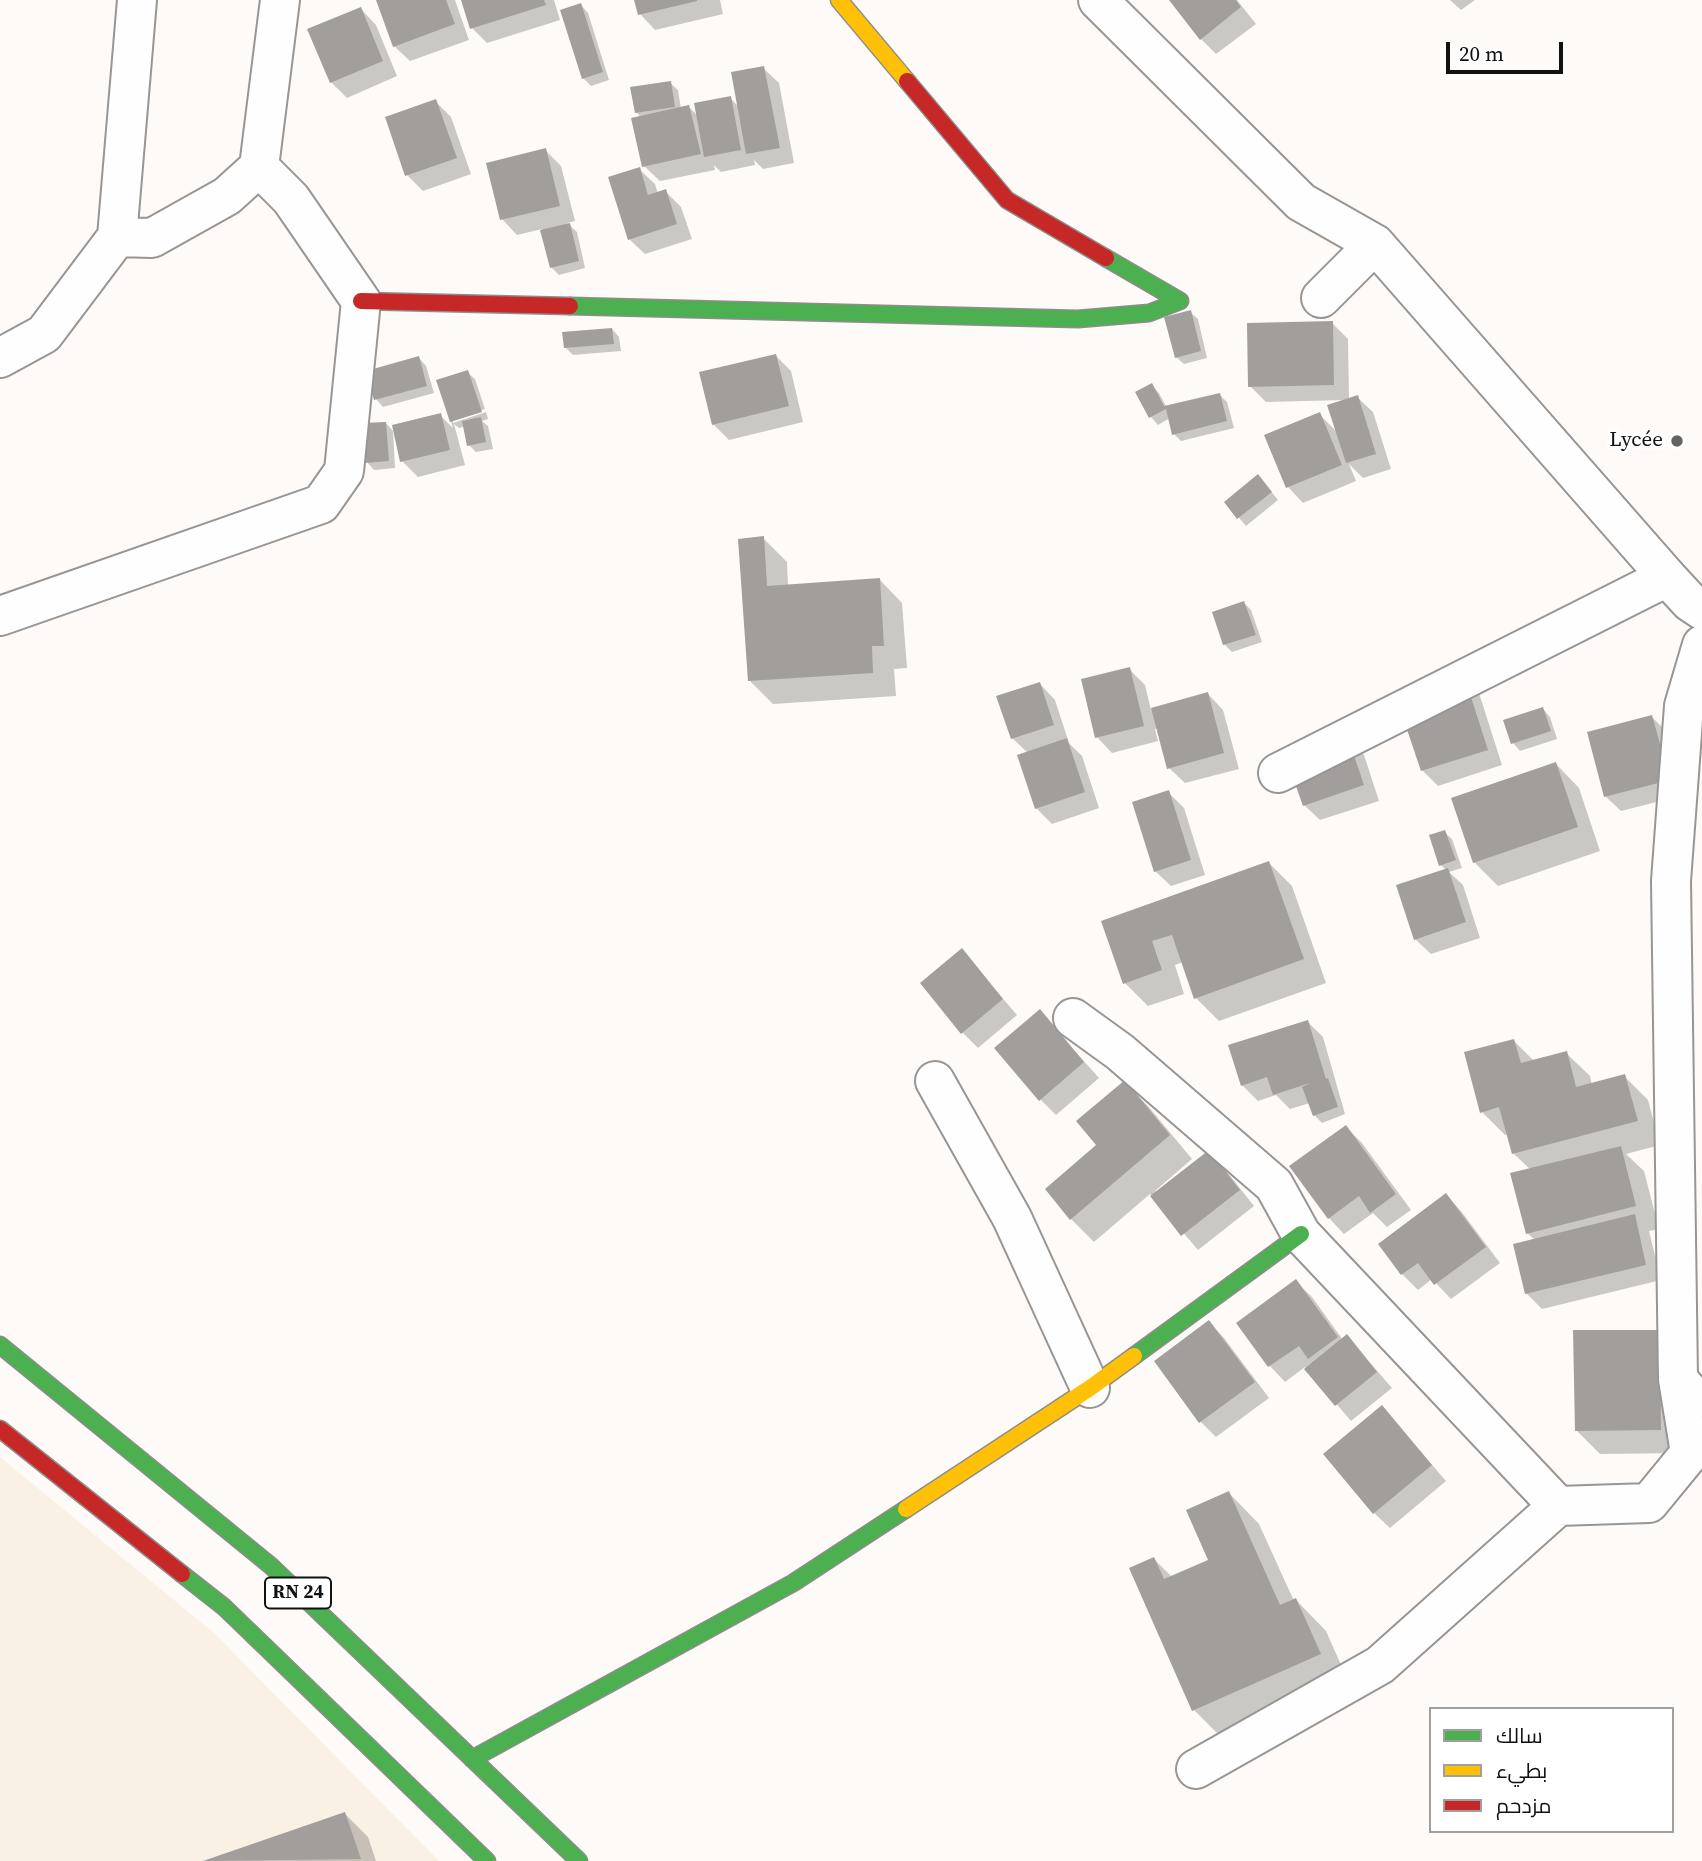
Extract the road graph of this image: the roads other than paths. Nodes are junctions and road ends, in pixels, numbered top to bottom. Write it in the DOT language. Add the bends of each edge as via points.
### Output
graph roads {
  1 [pos="136,0"];
  2 [pos="281,0"];
  3 [pos="839,0"];
  4 [pos="1098,0"];
  5 [pos="259,167"];
  6 [pos="117,237"];
  7 [pos="1375,244"];
  8 [pos="1321,298"];
  9 [pos="361,300"];
  10 [pos="0,358"];
  11 [pos="1667,576"];
  12 [pos="1702,610"];
  13 [pos="0,615"];
  14 [pos="1702,645"];
  15 [pos="1278,773"];
  16 [pos="1073,1018"];
  17 [pos="935,1081"];
  18 [pos="1301,1234"];
  19 [pos="0,1345"];
  20 [pos="1090,1388"];
  21 [pos="1690,1393"];
  22 [pos="0,1429"];
  23 [pos="1696,1453"];
  24 [pos="1558,1506"];
  25 [pos="472,1759"];
  26 [pos="1196,1769"];
  27 [pos="487,1861"];
  28 [pos="579,1861"];
  1 -- 6 [label="street"];
  2 -- 5 [label="street"];
  3 -- 9 [label="main road" via="1007,200 1180,301 1149,313 1078,319"];
  4 -- 7 [label="street" via="1301,202"];
  5 -- 6 [label="street" via="227,196 152,238"];
  5 -- 9 [label="street" via="291,199"];
  6 -- 10 [label="street" via="44,334"];
  7 -- 8 [label="street"];
  7 -- 11 [label="street"];
  9 -- 13 [label="street" via="344,471 321,504"];
  11 -- 12 [label="street"];
  11 -- 15 [label="street"];
  14 -- 21 [label="street" via="1684,706 1671,881"];
  16 -- 18 [label="street" via="1120,1052 1274,1185"];
  17 -- 20 [label="street" via="1012,1218"];
  18 -- 20 [label="main road"];
  18 -- 24 [label="street"];
  19 -- 25 [label="main road, RN 24" via="271,1566"];
  20 -- 25 [label="main road" via="793,1583"];
  21 -- 23 [label="street"];
  22 -- 27 [label="main road, RN 24" via="224,1607"];
  23 -- 24 [label="street" via="1649,1503"];
  24 -- 26 [label="street" via="1380,1665"];
  25 -- 28 [label="main road, RN 24"];
}
